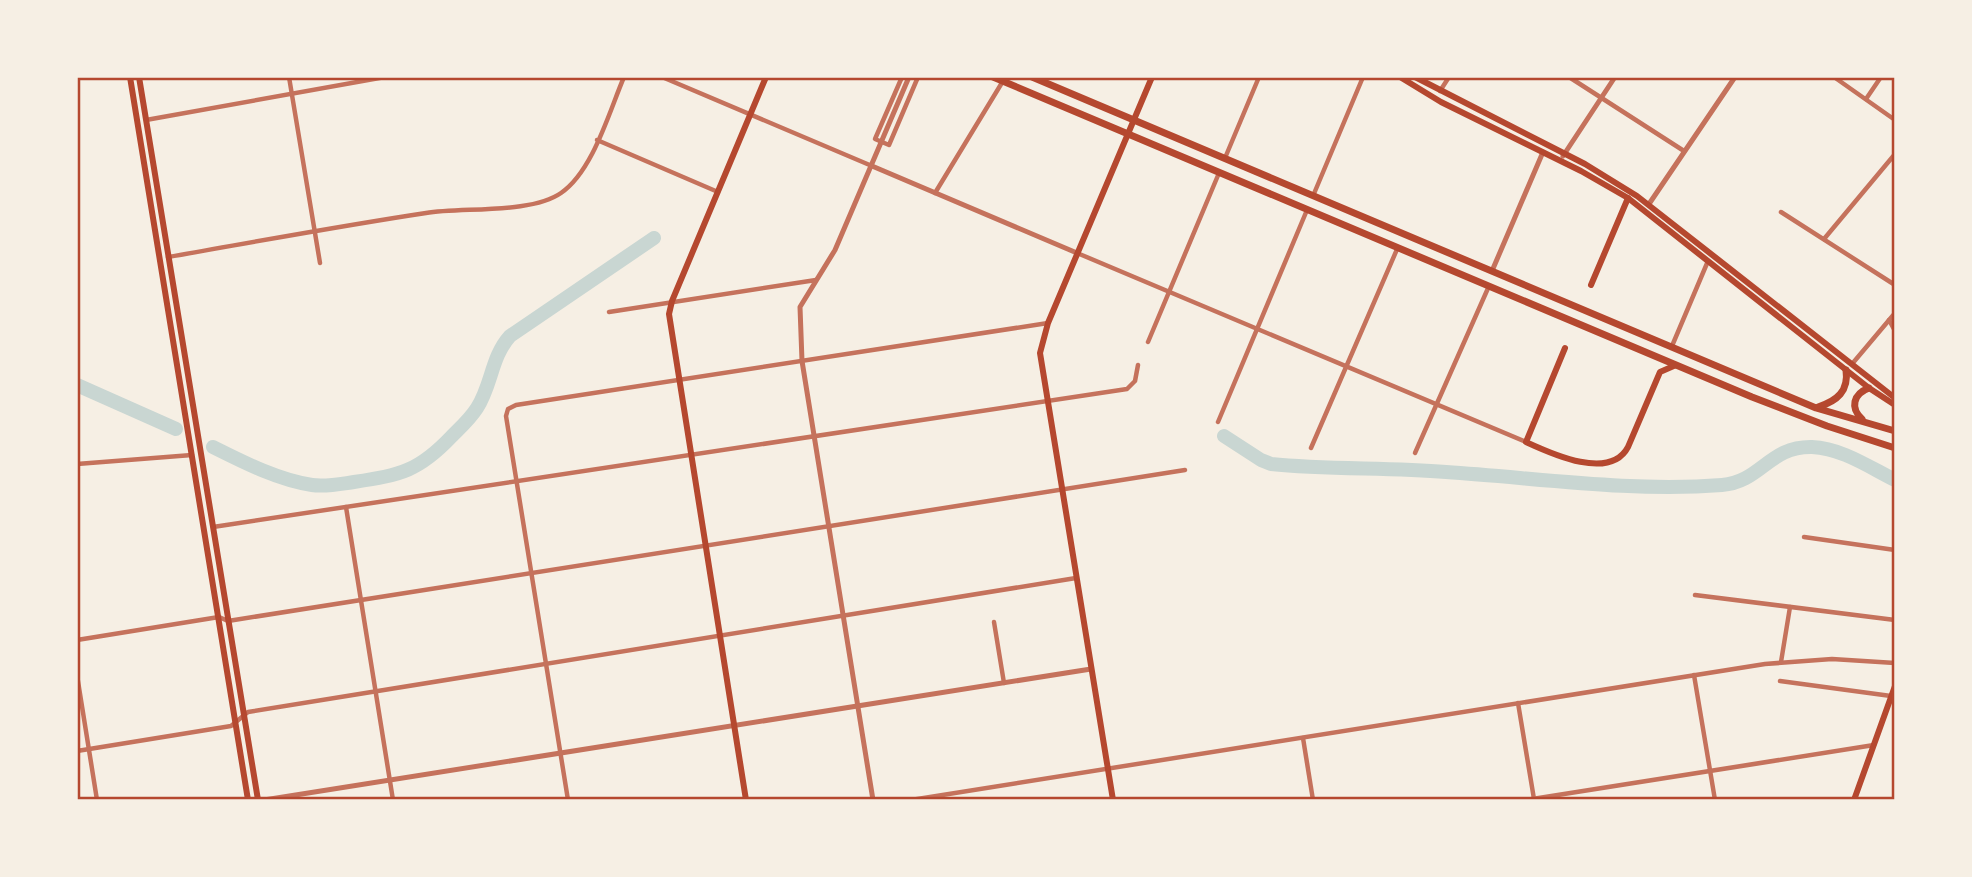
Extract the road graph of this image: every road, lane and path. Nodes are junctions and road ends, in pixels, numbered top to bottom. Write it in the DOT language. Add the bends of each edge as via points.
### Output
graph roads {
  1 [pos="130,77"];
  2 [pos="139,77"];
  3 [pos="289,77"];
  4 [pos="385,77"];
  5 [pos="624,77"];
  6 [pos="662,77"];
  7 [pos="766,77"];
  8 [pos="902,77"];
  9 [pos="909,77"];
  10 [pos="918,77"];
  11 [pos="993,77"];
  12 [pos="1032,77"];
  13 [pos="1152,77"];
  14 [pos="1259,77"];
  15 [pos="1363,77"];
  16 [pos="1400,77"];
  17 [pos="1415,77"];
  18 [pos="1449,77"];
  19 [pos="1569,77"];
  20 [pos="1615,77"];
  21 [pos="1735,77"];
  22 [pos="1834,77"];
  23 [pos="1881,77"];
  24 [pos="1003,81"];
  25 [pos="1440,91"];
  26 [pos="292,94"];
  27 [pos="1601,98"];
  28 [pos="1866,99"];
  29 [pos="750,114"];
  30 [pos="146,120"];
  31 [pos="1133,120"];
  32 [pos="1895,120"];
  33 [pos="1128,134"];
  34 [pos="597,140"];
  35 [pos="882,142"];
  36 [pos="1684,151"];
  37 [pos="1543,152"];
  38 [pos="1895,154"];
  39 [pos="1563,157"];
  40 [pos="1225,158"];
  41 [pos="872,166"];
  42 [pos="1219,172"];
  43 [pos="718,192"];
  44 [pos="935,193"];
  45 [pos="1313,196"];
  46 [pos="1628,198"];
  47 [pos="1646,207"];
  48 [pos="1308,209"];
  49 [pos="1781,212"];
  50 [pos="315,232"];
  51 [pos="1823,239"];
  52 [pos="1398,247"];
  53 [pos="1077,253"];
  54 [pos="168,257"];
  55 [pos="1709,260"];
  56 [pos="320,263"];
  57 [pos="1492,271"];
  58 [pos="817,279"];
  59 [pos="1489,285"];
  60 [pos="1591,285"];
  61 [pos="1895,285"];
  62 [pos="1169,292"];
  63 [pos="672,301"];
  64 [pos="609,312"];
  65 [pos="1895,313"];
  66 [pos="1889,320"];
  67 [pos="1048,323"];
  68 [pos="1257,329"];
  69 [pos="1895,331"];
  70 [pos="1148,342"];
  71 [pos="1672,347"];
  72 [pos="1565,348"];
  73 [pos="802,361"];
  74 [pos="1138,365"];
  75 [pos="1676,365"];
  76 [pos="1346,366"];
  77 [pos="1849,367"];
  78 [pos="679,380"];
  79 [pos="1871,385"];
  80 [pos="1895,398"];
  81 [pos="1047,401"];
  82 [pos="1436,404"];
  83 [pos="1895,405"];
  84 [pos="1816,408"];
  85 [pos="1866,421"];
  86 [pos="1218,422"];
  87 [pos="1895,430"];
  88 [pos="814,436"];
  89 [pos="1526,442"];
  90 [pos="1311,448"];
  91 [pos="1895,448"];
  92 [pos="1415,453"];
  93 [pos="192,455"];
  94 [pos="691,455"];
  95 [pos="77,464"];
  96 [pos="1185,470"];
  97 [pos="517,481"];
  98 [pos="1061,489"];
  99 [pos="346,507"];
  100 [pos="829,526"];
  101 [pos="213,527"];
  102 [pos="1804,537"];
  103 [pos="705,546"];
  104 [pos="1895,550"];
  105 [pos="532,573"];
  106 [pos="1076,579"];
  107 [pos="1695,595"];
  108 [pos="361,600"];
  109 [pos="1790,607"];
  110 [pos="843,616"];
  111 [pos="219,617"];
  112 [pos="1895,620"];
  113 [pos="228,621"];
  114 [pos="994,622"];
  115 [pos="720,636"];
  116 [pos="77,639"];
  117 [pos="1781,662"];
  118 [pos="1895,663"];
  119 [pos="546,664"];
  120 [pos="1091,669"];
  121 [pos="77,675"];
  122 [pos="1694,675"];
  123 [pos="1780,681"];
  124 [pos="1004,683"];
  125 [pos="1895,686"];
  126 [pos="376,691"];
  127 [pos="1891,696"];
  128 [pos="1518,703"];
  129 [pos="858,706"];
  130 [pos="243,713"];
  131 [pos="236,724"];
  132 [pos="734,725"];
  133 [pos="1303,738"];
  134 [pos="1874,745"];
  135 [pos="89,749"];
  136 [pos="77,751"];
  137 [pos="561,753"];
  138 [pos="1108,769"];
  139 [pos="1710,771"];
  140 [pos="390,780"];
  141 [pos="1534,799"];
  142 [pos="97,800"];
  143 [pos="248,800"];
  144 [pos="257,800"];
  145 [pos="264,800"];
  146 [pos="393,800"];
  147 [pos="568,800"];
  148 [pos="746,800"];
  149 [pos="873,800"];
  150 [pos="911,800"];
  151 [pos="1113,800"];
  152 [pos="1313,800"];
  153 [pos="1526,800"];
  154 [pos="1715,800"];
  155 [pos="1854,800"];
  1 -- 93 [label="main road"];
  2 -- 30 [label="main road"];
  3 -- 26 [label="street"];
  4 -- 26 [label="street"];
  5 -- 34 [label="street"];
  6 -- 29 [label="street"];
  7 -- 29 [label="main road"];
  8 -- 35 [label="street" via="875,139"];
  9 -- 35 [label="street"];
  10 -- 35 [label="street" via="889,145"];
  11 -- 24 [label="highway"];
  12 -- 31 [label="highway"];
  13 -- 31 [label="main road"];
  14 -- 40 [label="street"];
  15 -- 45 [label="street"];
  16 -- 37 [label="main road"];
  17 -- 25 [label="main road"];
  18 -- 25 [label="street"];
  19 -- 27 [label="street"];
  20 -- 27 [label="street"];
  21 -- 36 [label="street"];
  22 -- 28 [label="street"];
  23 -- 28 [label="street"];
  24 -- 33 [label="highway"];
  24 -- 44 [label="street"];
  25 -- 39 [label="main road"];
  26 -- 30 [label="street"];
  26 -- 50 [label="street"];
  27 -- 36 [label="street"];
  27 -- 39 [label="street"];
  28 -- 32 [label="street"];
  29 -- 41 [label="street"];
  29 -- 43 [label="main road"];
  30 -- 54 [label="main road"];
  31 -- 33 [label="main road"];
  31 -- 40 [label="highway"];
  33 -- 42 [label="highway"];
  33 -- 53 [label="main road"];
  34 -- 43 [label="street"];
  34 -- 50 [label="street" via="570,186 551,199 428,212"];
  35 -- 41 [label="street"];
  36 -- 47 [label="street"];
  37 -- 39 [label="main road"];
  37 -- 57 [label="street"];
  38 -- 51 [label="street"];
  39 -- 46 [label="main road"];
  39 -- 47 [label="main road" via="1605,175"];
  40 -- 45 [label="highway"];
  41 -- 44 [label="street"];
  41 -- 58 [label="street"];
  42 -- 48 [label="highway"];
  42 -- 62 [label="street"];
  43 -- 63 [label="main road"];
  44 -- 53 [label="street"];
  45 -- 57 [label="highway"];
  46 -- 47 [label="main road"];
  46 -- 60 [label="main road"];
  47 -- 55 [label="main road"];
  47 -- 77 [label="main road"];
  48 -- 52 [label="highway"];
  48 -- 68 [label="street"];
  49 -- 51 [label="street"];
  50 -- 54 [label="street"];
  50 -- 56 [label="street"];
  51 -- 61 [label="street"];
  52 -- 59 [label="highway"];
  52 -- 76 [label="street"];
  53 -- 62 [label="street"];
  53 -- 67 [label="main road"];
  54 -- 101 [label="main road"];
  55 -- 71 [label="street"];
  55 -- 77 [label="main road"];
  57 -- 71 [label="highway"];
  58 -- 63 [label="street"];
  58 -- 73 [label="street" via="800,307"];
  59 -- 75 [label="highway"];
  59 -- 82 [label="street"];
  62 -- 68 [label="street"];
  62 -- 70 [label="street"];
  63 -- 64 [label="street"];
  63 -- 78 [label="main road" via="669,320"];
  65 -- 66 [label="street"];
  66 -- 69 [label="street"];
  66 -- 77 [label="street"];
  67 -- 73 [label="street"];
  67 -- 81 [label="main road" via="1040,353"];
  68 -- 76 [label="street"];
  68 -- 86 [label="street"];
  71 -- 84 [label="highway"];
  72 -- 89 [label="main road"];
  73 -- 78 [label="street"];
  73 -- 88 [label="street"];
  74 -- 81 [label="street" via="1135,381 1126,388"];
  75 -- 89 [label="main road" via="1660,372 1628,447 1610,463 1571,460"];
  75 -- 91 [label="highway" via="1776,407"];
  76 -- 82 [label="street"];
  76 -- 90 [label="street"];
  77 -- 79 [label="main road"];
  77 -- 84 [label="highway" via="1840,395"];
  78 -- 94 [label="main road"];
  78 -- 97 [label="street" via="508,409"];
  79 -- 80 [label="main road"];
  79 -- 83 [label="main road"];
  79 -- 85 [label="highway" via="1854,404"];
  81 -- 88 [label="street"];
  81 -- 98 [label="main road"];
  82 -- 89 [label="street"];
  82 -- 92 [label="street"];
  84 -- 85 [label="highway"];
  85 -- 87 [label="highway"];
  88 -- 94 [label="street"];
  88 -- 100 [label="street"];
  93 -- 95 [label="street"];
  93 -- 111 [label="main road"];
  94 -- 97 [label="street"];
  94 -- 103 [label="main road"];
  96 -- 98 [label="street"];
  97 -- 99 [label="street"];
  97 -- 105 [label="street"];
  98 -- 100 [label="street"];
  98 -- 106 [label="main road"];
  99 -- 101 [label="street"];
  99 -- 108 [label="street"];
  100 -- 103 [label="street"];
  100 -- 110 [label="street"];
  101 -- 113 [label="main road"];
  102 -- 104 [label="street"];
  103 -- 105 [label="street"];
  103 -- 115 [label="main road"];
  105 -- 108 [label="street"];
  105 -- 119 [label="street"];
  106 -- 110 [label="street"];
  106 -- 120 [label="main road"];
  107 -- 109 [label="street"];
  108 -- 113 [label="street"];
  108 -- 126 [label="street"];
  109 -- 112 [label="street"];
  109 -- 117 [label="street"];
  110 -- 115 [label="street"];
  110 -- 129 [label="street"];
  111 -- 113 [label="street"];
  111 -- 116 [label="street"];
  111 -- 131 [label="main road"];
  113 -- 130 [label="main road"];
  114 -- 124 [label="street"];
  115 -- 119 [label="street"];
  115 -- 132 [label="main road"];
  117 -- 118 [label="street"];
  117 -- 122 [label="street"];
  119 -- 126 [label="street"];
  119 -- 137 [label="street"];
  120 -- 124 [label="street"];
  120 -- 138 [label="main road"];
  121 -- 135 [label="street"];
  122 -- 128 [label="street"];
  122 -- 139 [label="street"];
  123 -- 127 [label="street"];
  124 -- 129 [label="street"];
  125 -- 127 [label="main road"];
  126 -- 130 [label="street"];
  126 -- 140 [label="street"];
  127 -- 134 [label="main road"];
  128 -- 133 [label="street"];
  128 -- 141 [label="street"];
  129 -- 132 [label="street"];
  129 -- 149 [label="street"];
  130 -- 131 [label="street"];
  130 -- 144 [label="main road"];
  131 -- 135 [label="street"];
  131 -- 143 [label="main road"];
  132 -- 137 [label="street"];
  132 -- 148 [label="main road"];
  133 -- 138 [label="street"];
  133 -- 152 [label="street"];
  134 -- 139 [label="street"];
  134 -- 155 [label="main road"];
  135 -- 136 [label="street"];
  135 -- 142 [label="street"];
  137 -- 140 [label="street"];
  137 -- 147 [label="street"];
  138 -- 150 [label="street"];
  138 -- 151 [label="main road"];
  139 -- 141 [label="street"];
  139 -- 154 [label="street"];
  140 -- 145 [label="street"];
  140 -- 146 [label="street"];
  141 -- 153 [label="street"];
}
